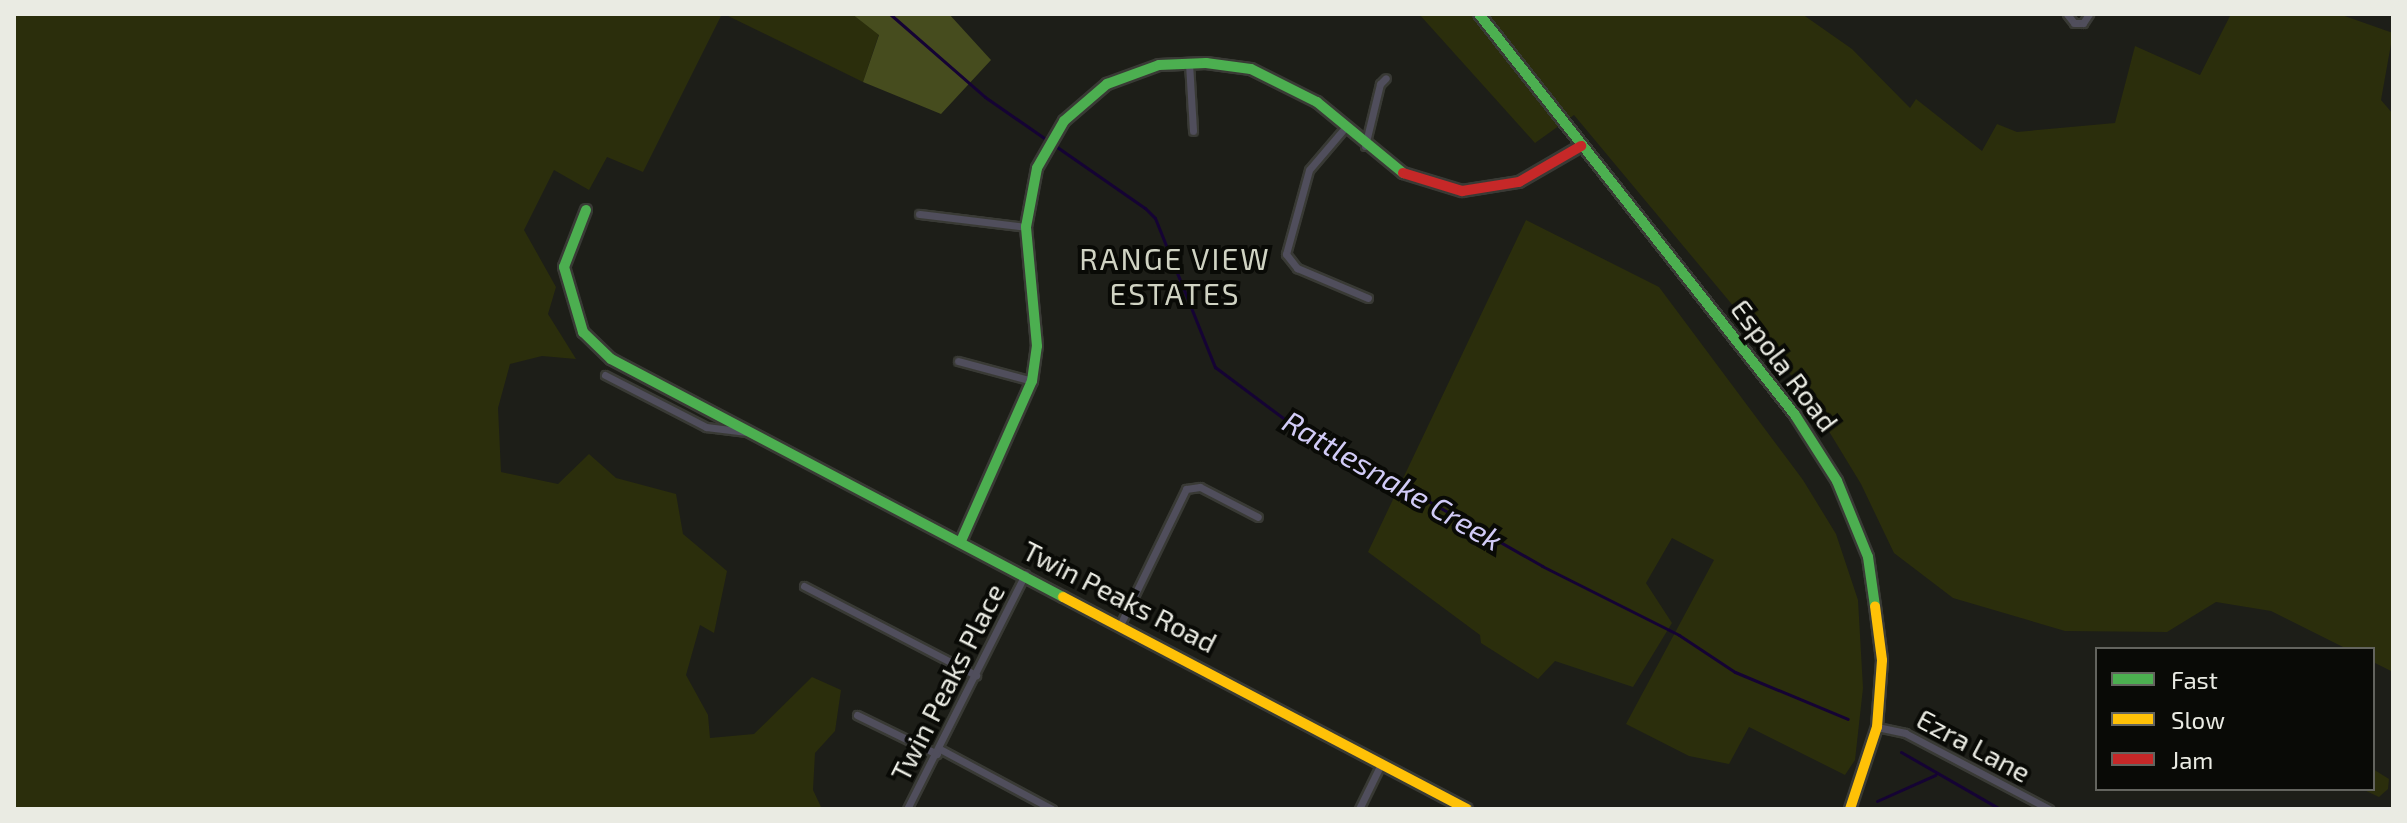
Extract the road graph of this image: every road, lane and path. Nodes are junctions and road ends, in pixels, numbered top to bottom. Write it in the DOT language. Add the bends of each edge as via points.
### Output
graph roads {
  1 [pos="1479,14"];
  2 [pos="2067,14"];
  3 [pos="2089,14"];
  4 [pos="1189,63"];
  5 [pos="1386,78"];
  6 [pos="1343,130"];
  7 [pos="1193,131"];
  8 [pos="1581,146"];
  9 [pos="1364,148"];
  10 [pos="586,210"];
  11 [pos="919,214"];
  12 [pos="1026,227"];
  13 [pos="1368,298"];
  14 [pos="958,361"];
  15 [pos="605,375"];
  16 [pos="1032,381"];
  17 [pos="747,432"];
  18 [pos="1258,517"];
  19 [pos="961,541"];
  20 [pos="1025,574"];
  21 [pos="804,586"];
  22 [pos="1121,623"];
  23 [pos="976,675"];
  24 [pos="857,715"];
  25 [pos="1877,727"];
  26 [pos="938,752"];
  27 [pos="1381,764"];
  28 [pos="907,809"];
  29 [pos="1052,809"];
  30 [pos="1359,809"];
  31 [pos="1467,809"];
  32 [pos="1850,809"];
  33 [pos="2049,809"];
  1 -- 8 [label="street, Espola Road"];
  2 -- 3 [label="street" via="2074,23 2083,23"];
  4 -- 6 [label="street" via="1262,73 1317,102"];
  4 -- 7 [label="street"];
  4 -- 12 [label="street" via="1128,74 1078,106 1053,136 1037,168"];
  5 -- 9 [label="street"];
  6 -- 9 [label="street"];
  6 -- 13 [label="street" via="1309,170 1286,254 1297,268"];
  8 -- 9 [label="street" via="1529,178 1475,191 1427,184"];
  8 -- 25 [label="street, Espola Road" via="1795,415 1834,473 1863,542 1875,593 1882,669"];
  10 -- 17 [label="street, Twin Peaks Road" via="564,267 590,341 628,370"];
  11 -- 12 [label="street"];
  12 -- 16 [label="street" via="1037,346"];
  14 -- 16 [label="street"];
  15 -- 17 [label="street, Twin Peaks Road" via="706,427"];
  16 -- 19 [label="street"];
  17 -- 19 [label="street, Twin Peaks Road"];
  18 -- 22 [label="street" via="1200,487 1186,489"];
  19 -- 20 [label="street, Twin Peaks Road"];
  20 -- 22 [label="street, Twin Peaks Road"];
  20 -- 23 [label="street, Twin Peaks Place"];
  21 -- 23 [label="street"];
  22 -- 27 [label="street, Twin Peaks Road"];
  23 -- 26 [label="street, Twin Peaks Place"];
  24 -- 26 [label="street"];
  25 -- 32 [label="street, Espola Road"];
  25 -- 33 [label="street, Ezra Lane" via="1905,733"];
  26 -- 28 [label="street, Twin Peaks Place"];
  26 -- 29 [label="street"];
  27 -- 30 [label="street"];
  27 -- 31 [label="street, Twin Peaks Road"];
}
